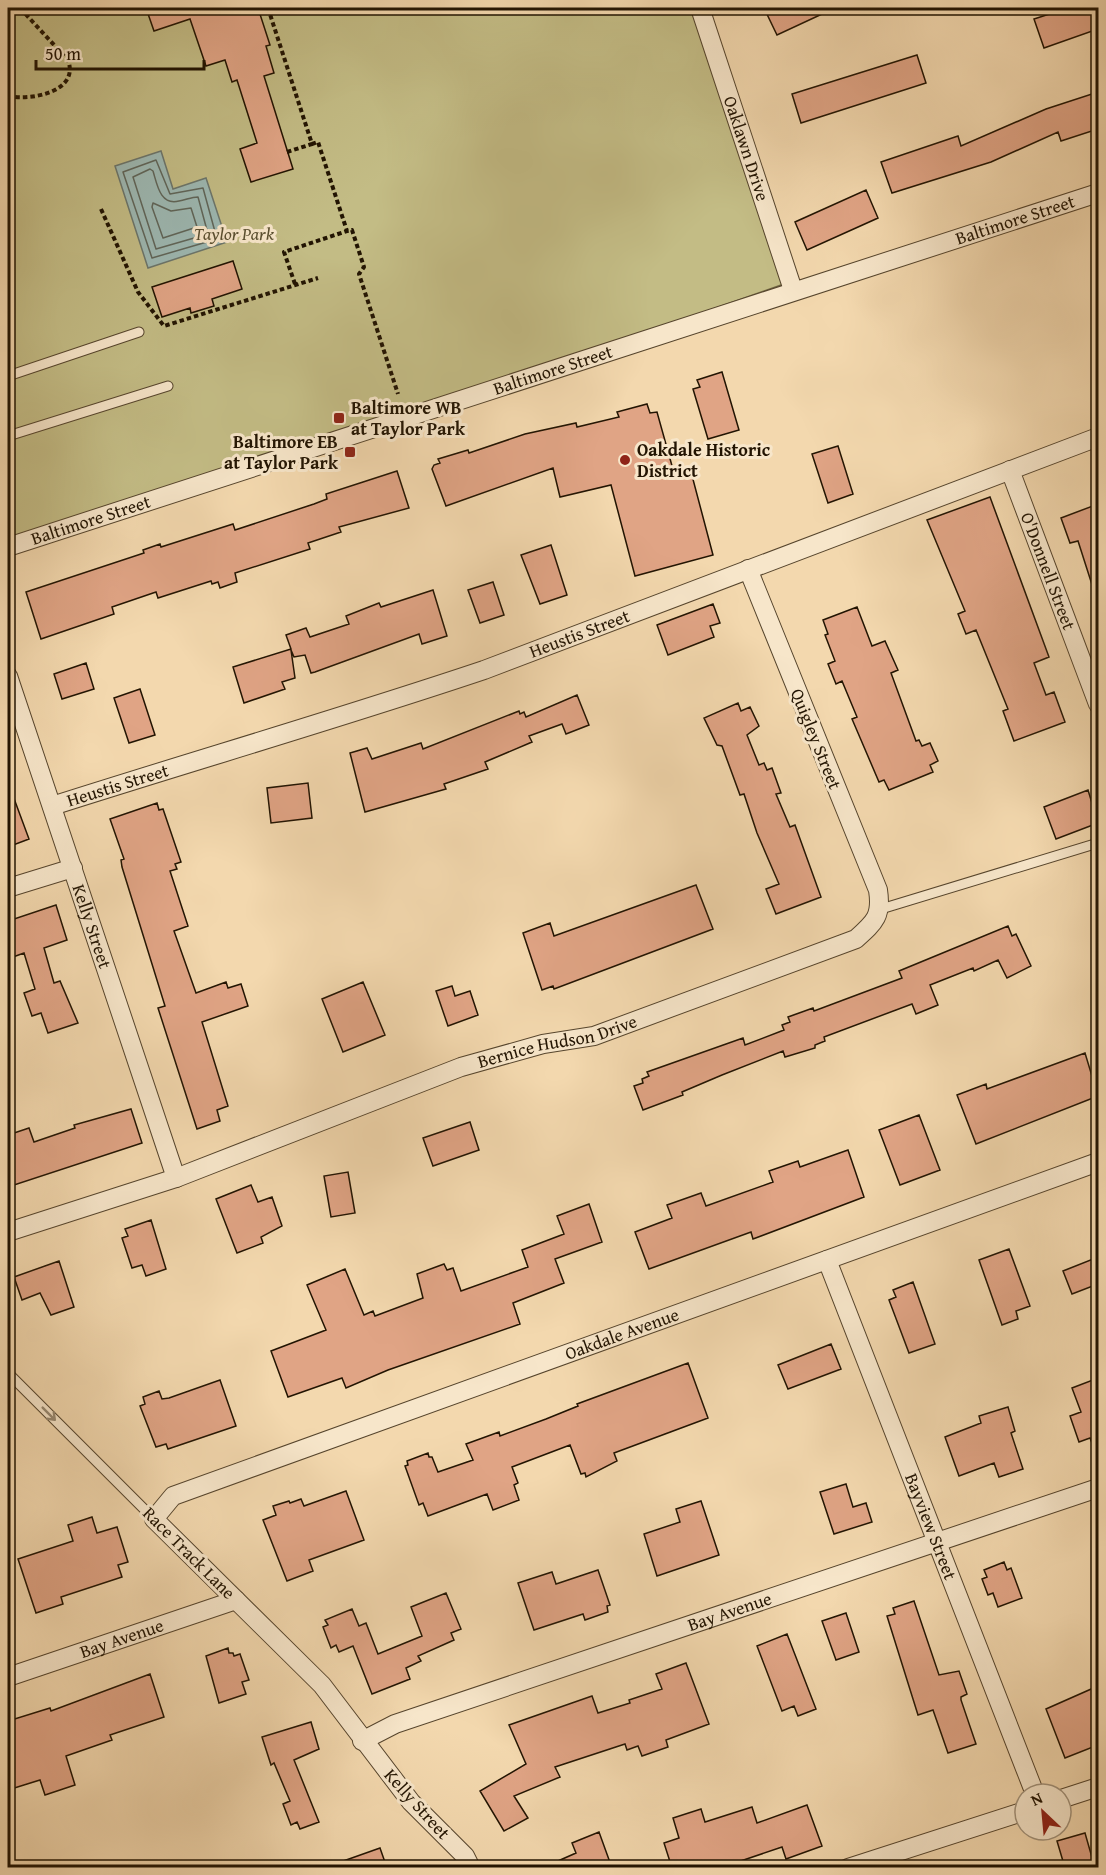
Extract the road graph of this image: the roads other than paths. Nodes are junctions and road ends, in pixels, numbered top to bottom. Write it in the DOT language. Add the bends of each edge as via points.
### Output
graph roads {
  1 [pos="700,8"];
  2 [pos="1098,193"];
  3 [pos="793,290"];
  4 [pos="139,332"];
  5 [pos="8,375"];
  6 [pos="168,386"];
  7 [pos="8,436"];
  8 [pos="1098,437"];
  9 [pos="1010,470"];
  10 [pos="8,547"];
  11 [pos="748,569"];
  12 [pos="8,676"];
  13 [pos="1098,704"];
  14 [pos="52,806"];
  15 [pos="1098,843"];
  16 [pos="73,868"];
  17 [pos="8,888"];
  18 [pos="880,909"];
  19 [pos="1098,1162"];
  20 [pos="176,1178"];
  21 [pos="8,1232"];
  22 [pos="827,1260"];
  23 [pos="8,1373"];
  24 [pos="1098,1488"];
  25 [pos="154,1519"];
  26 [pos="938,1542"];
  27 [pos="236,1600"];
  28 [pos="8,1677"];
  29 [pos="362,1741"];
  30 [pos="1030,1782"];
  31 [pos="1098,1788"];
  32 [pos="1073,1795"];
  33 [pos="1013,1815"];
  34 [pos="471,1868"];
  35 [pos="848,1868"];
  1 -- 3 [label="street, Oaklawn Drive"];
  2 -- 3 [label="street, Baltimore Street"];
  3 -- 10 [label="street, Baltimore Street"];
  4 -- 5 [label="lane"];
  6 -- 7 [label="lane"];
  8 -- 9 [label="street, Heustis Street"];
  9 -- 11 [label="street, Heustis Street"];
  9 -- 13 [label="street, O'Donnell Street"];
  11 -- 14 [label="street, Heustis Street" via="463,677"];
  11 -- 18 [label="street, Quigley Street" via="878,890"];
  12 -- 14 [label="street, Kelly Street"];
  14 -- 16 [label="street, Kelly Street"];
  15 -- 18 [label="lane"];
  16 -- 17 [label="street"];
  16 -- 20 [label="street, Kelly Street"];
  18 -- 20 [label="street, Bernice Hudson Drive" via="856,939 594,1036 543,1044 461,1067"];
  19 -- 22 [label="street, Oakdale Avenue"];
  20 -- 21 [label="street, Bernice Hudson Drive"];
  22 -- 25 [label="street, Oakdale Avenue" via="173,1496"];
  22 -- 26 [label="street, Bayview Street"];
  23 -- 25 [label="lane, Race Track Lane, one-way"];
  24 -- 26 [label="street, Bay Avenue"];
  25 -- 27 [label="street, Race Track Lane"];
  26 -- 29 [label="street, Bay Avenue" via="395,1724"];
  26 -- 30 [label="street, Bayview Street"];
  27 -- 28 [label="street, Bay Avenue"];
  27 -- 29 [label="street, Race Track Lane" via="322,1685"];
  29 -- 34 [label="street, Kelly Street" via="411,1802 465,1856"];
  31 -- 32 [label="street"];
  33 -- 35 [label="street"];
}
